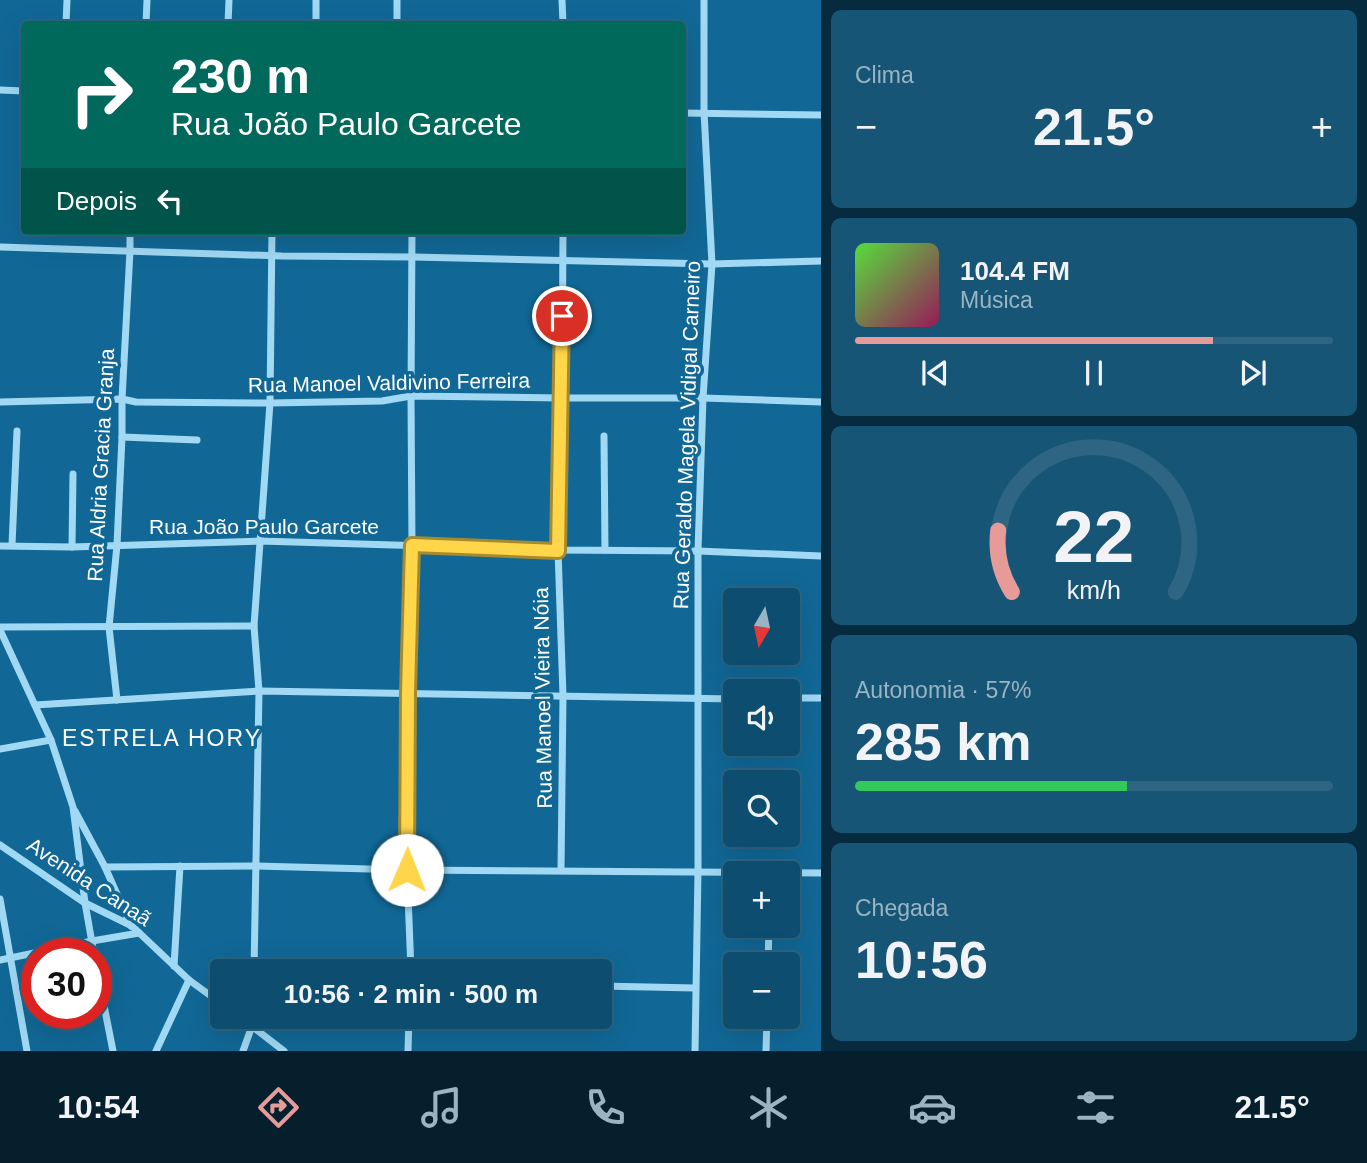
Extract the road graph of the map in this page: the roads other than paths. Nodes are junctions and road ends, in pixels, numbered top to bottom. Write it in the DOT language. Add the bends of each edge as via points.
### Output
graph roads {
  1 [pos="67,0"];
  2 [pos="147,0"];
  3 [pos="229,0"];
  4 [pos="316,0"];
  5 [pos="397,0"];
  6 [pos="562,0"];
  7 [pos="704,0"];
  8 [pos="66,21"];
  9 [pos="146,21"];
  10 [pos="228,21"];
  11 [pos="316,21"];
  12 [pos="397,21"];
  13 [pos="563,21"];
  14 [pos="0,90"];
  15 [pos="21,91"];
  16 [pos="704,112"];
  17 [pos="686,113"];
  18 [pos="821,115"];
  19 [pos="130,235"];
  20 [pos="272,235"];
  21 [pos="412,235"];
  22 [pos="563,235"];
  23 [pos="0,247"];
  24 [pos="130,251"];
  25 [pos="272,256"];
  26 [pos="413,257"];
  27 [pos="562,261"];
  28 [pos="821,261"];
  29 [pos="712,264"];
  30 [pos="411,396"];
  31 [pos="562,398"];
  32 [pos="703,398"];
  33 [pos="122,399"];
  34 [pos="0,402"];
  35 [pos="821,402"];
  36 [pos="270,403"];
  37 [pos="17,431"];
  38 [pos="604,436"];
  39 [pos="122,437"];
  40 [pos="197,440"];
  41 [pos="73,474"];
  42 [pos="260,541"];
  43 [pos="12,545"];
  44 [pos="117,545"];
  45 [pos="412,545"];
  46 [pos="0,546"];
  47 [pos="72,547"];
  48 [pos="605,550"];
  49 [pos="558,551"];
  50 [pos="698,551"];
  51 [pos="821,556"];
  52 [pos="109,626"];
  53 [pos="254,626"];
  54 [pos="0,629"];
  55 [pos="259,691"];
  56 [pos="408,693"];
  57 [pos="563,696"];
  58 [pos="800,698"];
  59 [pos="821,698"];
  60 [pos="697,699"];
  61 [pos="723,699"];
  62 [pos="117,700"];
  63 [pos="34,705"];
  64 [pos="51,740"];
  65 [pos="0,749"];
  66 [pos="73,807"];
  67 [pos="0,845"];
  68 [pos="180,866"];
  69 [pos="256,866"];
  70 [pos="105,867"];
  71 [pos="407,870"];
  72 [pos="561,870"];
  73 [pos="698,871"];
  74 [pos="723,872"];
  75 [pos="800,873"];
  76 [pos="821,873"];
  77 [pos="0,900"];
  78 [pos="85,903"];
  79 [pos="132,926"];
  80 [pos="139,933"];
  81 [pos="91,938"];
  82 [pos="110,938"];
  83 [pos="21,956"];
  84 [pos="10,958"];
  85 [pos="254,959"];
  86 [pos="411,959"];
  87 [pos="0,960"];
  88 [pos="174,966"];
  89 [pos="189,980"];
  90 [pos="612,986"];
  91 [pos="695,988"];
  92 [pos="210,995"];
  93 [pos="109,1029"];
  94 [pos="251,1029"];
  95 [pos="256,1029"];
  96 [pos="409,1029"];
  97 [pos="767,1029"];
  98 [pos="27,1051"];
  99 [pos="113,1051"];
  100 [pos="156,1051"];
  101 [pos="243,1051"];
  102 [pos="284,1051"];
  103 [pos="408,1051"];
  104 [pos="695,1051"];
  105 [pos="766,1051"];
  1 -- 8 [label="street"];
  2 -- 9 [label="street"];
  3 -- 10 [label="street"];
  4 -- 11 [label="street"];
  5 -- 12 [label="street"];
  6 -- 13 [label="street"];
  7 -- 16 [label="street, Rua Geraldo Magela Vidigal Carneiro"];
  14 -- 15 [label="street"];
  16 -- 17 [label="street"];
  16 -- 18 [label="street"];
  16 -- 29 [label="street, Rua Geraldo Magela Vidigal Carneiro"];
  19 -- 24 [label="street, Rua Aldria Gracia Granja"];
  20 -- 25 [label="street"];
  21 -- 26 [label="street"];
  22 -- 27 [label="street, Rua Manoel Vieira Nóia"];
  23 -- 24 [label="street"];
  24 -- 25 [label="street"];
  24 -- 33 [label="street, Rua Aldria Gracia Granja"];
  25 -- 26 [label="street"];
  25 -- 36 [label="street"];
  26 -- 27 [label="street"];
  26 -- 30 [label="street"];
  27 -- 29 [label="street"];
  27 -- 31 [label="street, Rua Manoel Vieira Nóia"];
  28 -- 29 [label="street"];
  29 -- 32 [label="street, Rua Geraldo Magela Vidigal Carneiro"];
  30 -- 31 [label="street, Rua Manoel Valdivino Ferreira"];
  30 -- 36 [label="street, Rua Manoel Valdivino Ferreira" via="383,401"];
  30 -- 45 [label="street"];
  31 -- 32 [label="street, Rua Manoel Valdivino Ferreira"];
  31 -- 49 [label="street, Rua Manoel Vieira Nóia"];
  32 -- 35 [label="street, Rua Manoel Valdivino Ferreira"];
  32 -- 50 [label="street, Rua Geraldo Magela Vidigal Carneiro"];
  33 -- 34 [label="street, Rua Manoel Valdivino Ferreira"];
  33 -- 36 [label="street, Rua Manoel Valdivino Ferreira"];
  33 -- 39 [label="street, Rua Aldria Gracia Granja"];
  36 -- 42 [label="street"];
  37 -- 43 [label="street"];
  38 -- 48 [label="street"];
  39 -- 40 [label="street"];
  39 -- 44 [label="street, Rua Aldria Gracia Granja"];
  41 -- 47 [label="street"];
  42 -- 44 [label="street, Rua João Paulo Garcete"];
  42 -- 45 [label="street, Rua João Paulo Garcete"];
  42 -- 53 [label="street"];
  43 -- 46 [label="street, Rua João Paulo Garcete"];
  43 -- 47 [label="street, Rua João Paulo Garcete"];
  44 -- 47 [label="street, Rua João Paulo Garcete"];
  44 -- 52 [label="street, Rua Aldria Gracia Granja"];
  45 -- 49 [label="street, Rua João Paulo Garcete"];
  45 -- 56 [label="street"];
  48 -- 49 [label="street, Rua João Paulo Garcete"];
  48 -- 50 [label="street, Rua João Paulo Garcete"];
  49 -- 57 [label="street, Rua Manoel Vieira Nóia"];
  50 -- 51 [label="street, Rua João Paulo Garcete"];
  50 -- 60 [label="street, Rua Geraldo Magela Vidigal Carneiro"];
  52 -- 53 [label="street"];
  52 -- 54 [label="street"];
  52 -- 62 [label="street, Rua Aldria Gracia Granja"];
  53 -- 55 [label="street"];
  54 -- 63 [label="street"];
  55 -- 56 [label="street"];
  55 -- 62 [label="street"];
  55 -- 69 [label="street"];
  56 -- 57 [label="street"];
  56 -- 71 [label="street"];
  57 -- 60 [label="street"];
  57 -- 72 [label="street, Rua Manoel Vieira Nóia"];
  58 -- 59 [label="street"];
  60 -- 61 [label="street"];
  60 -- 73 [label="street, Rua Geraldo Magela Vidigal Carneiro"];
  62 -- 63 [label="street"];
  63 -- 64 [label="street"];
  64 -- 65 [label="street"];
  64 -- 66 [label="street"];
  66 -- 70 [label="street"];
  66 -- 78 [label="street"];
  67 -- 78 [label="street, Avenida Canaã"];
  68 -- 69 [label="street"];
  68 -- 70 [label="street"];
  68 -- 88 [label="street"];
  69 -- 71 [label="street"];
  69 -- 85 [label="street"];
  70 -- 79 [label="street"];
  71 -- 72 [label="street"];
  71 -- 86 [label="street"];
  72 -- 73 [label="street"];
  73 -- 74 [label="street"];
  73 -- 91 [label="street, Rua Geraldo Magela Vidigal Carneiro"];
  75 -- 76 [label="street"];
  77 -- 84 [label="street"];
  78 -- 79 [label="street, Avenida Canaã"];
  78 -- 81 [label="street"];
  79 -- 80 [label="street, Avenida Canaã"];
  80 -- 82 [label="street"];
  80 -- 88 [label="street, Avenida Canaã"];
  83 -- 84 [label="street"];
  84 -- 87 [label="street"];
  84 -- 98 [label="street"];
  88 -- 89 [label="street, Avenida Canaã"];
  89 -- 92 [label="street, Avenida Canaã"];
  89 -- 100 [label="street"];
  90 -- 91 [label="street"];
  91 -- 104 [label="street, Rua Geraldo Magela Vidigal Carneiro"];
  93 -- 99 [label="street"];
  94 -- 101 [label="street"];
  95 -- 102 [label="street"];
  96 -- 103 [label="street"];
  97 -- 105 [label="street"];
}
